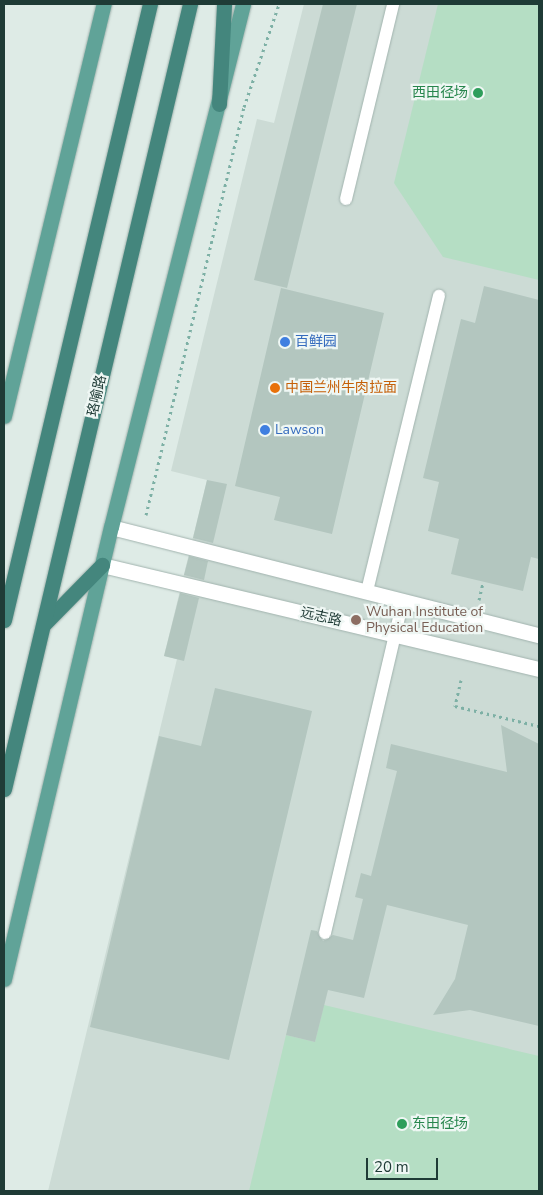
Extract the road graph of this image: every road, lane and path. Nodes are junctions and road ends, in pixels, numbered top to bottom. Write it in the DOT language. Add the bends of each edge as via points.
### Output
graph roads {
  1 [pos="104,4"];
  2 [pos="150,4"];
  3 [pos="190,4"];
  4 [pos="224,4"];
  5 [pos="243,4"];
  6 [pos="279,4"];
  7 [pos="393,4"];
  8 [pos="219,104"];
  9 [pos="346,199"];
  10 [pos="438,296"];
  11 [pos="4,416"];
  12 [pos="112,527"];
  13 [pos="142,534"];
  14 [pos="102,564"];
  15 [pos="483,582"];
  16 [pos="367,592"];
  17 [pos="403,601"];
  18 [pos="479,601"];
  19 [pos="4,620"];
  20 [pos="43,626"];
  21 [pos="395,634"];
  22 [pos="539,635"];
  23 [pos="539,669"];
  24 [pos="461,680"];
  25 [pos="539,726"];
  26 [pos="4,789"];
  27 [pos="325,933"];
  28 [pos="4,979"];
  1 -- 11 [label="main road"];
  2 -- 19 [label="highway"];
  3 -- 20 [label="highway, 珞喻路"];
  4 -- 8 [label="highway"];
  5 -- 8 [label="main road"];
  6 -- 13 [label="path" via="244,107"];
  7 -- 9 [label="lane"];
  8 -- 12 [label="main road"];
  10 -- 16 [label="lane"];
  12 -- 13 [label="street"];
  12 -- 14 [label="main road"];
  13 -- 16 [label="street"];
  14 -- 20 [label="highway"];
  14 -- 21 [label="street, 远志路"];
  14 -- 28 [label="main road"];
  15 -- 18 [label="path"];
  16 -- 17 [label="street"];
  17 -- 21 [label="lane"];
  17 -- 22 [label="street"];
  20 -- 26 [label="highway, 珞喻路"];
  21 -- 23 [label="street, 远志路"];
  21 -- 27 [label="lane"];
  24 -- 25 [label="path" via="455,706"];
}
